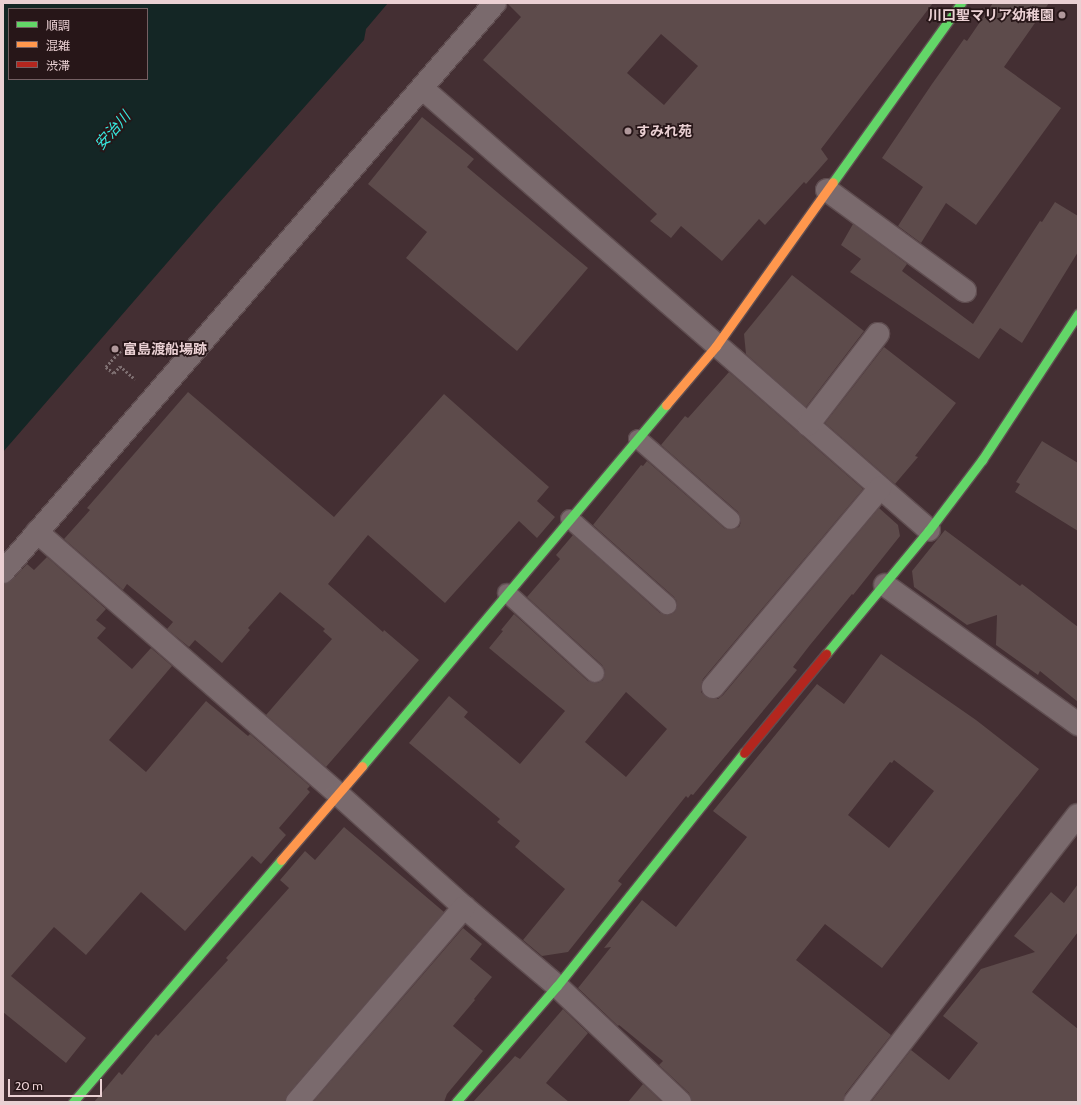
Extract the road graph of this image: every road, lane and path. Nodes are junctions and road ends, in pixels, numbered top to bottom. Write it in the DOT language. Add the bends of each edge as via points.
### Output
graph roads {
  1 [pos="496,3"];
  2 [pos="961,3"];
  3 [pos="423,88"];
  4 [pos="827,190"];
  5 [pos="965,291"];
  6 [pos="1078,314"];
  7 [pos="878,334"];
  8 [pos="716,346"];
  9 [pos="121,351"];
  10 [pos="120,366"];
  11 [pos="808,425"];
  12 [pos="638,439"];
  13 [pos="880,488"];
  14 [pos="570,519"];
  15 [pos="731,520"];
  16 [pos="929,530"];
  17 [pos="37,532"];
  18 [pos="3,572"];
  19 [pos="885,585"];
  20 [pos="508,593"];
  21 [pos="667,605"];
  22 [pos="595,673"];
  23 [pos="713,687"];
  24 [pos="1078,724"];
  25 [pos="338,794"];
  26 [pos="1078,815"];
  27 [pos="464,907"];
  28 [pos="556,986"];
  29 [pos="73,1102"];
  30 [pos="297,1102"];
  31 [pos="456,1102"];
  32 [pos="680,1102"];
  33 [pos="855,1102"];
  1 -- 3 [label="street"];
  2 -- 4 [label="street"];
  3 -- 8 [label="street"];
  3 -- 17 [label="street"];
  4 -- 5 [label="street"];
  4 -- 8 [label="street"];
  6 -- 16 [label="street" via="982,460"];
  7 -- 11 [label="street"];
  8 -- 11 [label="street"];
  8 -- 12 [label="street"];
  9 -- 10 [label="path" via="106,367 114,374"];
  11 -- 13 [label="street"];
  12 -- 14 [label="street"];
  12 -- 15 [label="lane"];
  13 -- 16 [label="street"];
  13 -- 23 [label="street"];
  14 -- 20 [label="street"];
  14 -- 21 [label="lane"];
  16 -- 19 [label="street"];
  17 -- 18 [label="street"];
  17 -- 25 [label="street"];
  19 -- 24 [label="street"];
  19 -- 28 [label="street" via="714,789"];
  20 -- 22 [label="lane"];
  20 -- 25 [label="street"];
  25 -- 27 [label="street"];
  25 -- 29 [label="street"];
  26 -- 33 [label="street"];
  27 -- 28 [label="street"];
  27 -- 30 [label="street"];
  28 -- 31 [label="street"];
  28 -- 32 [label="street"];
}
